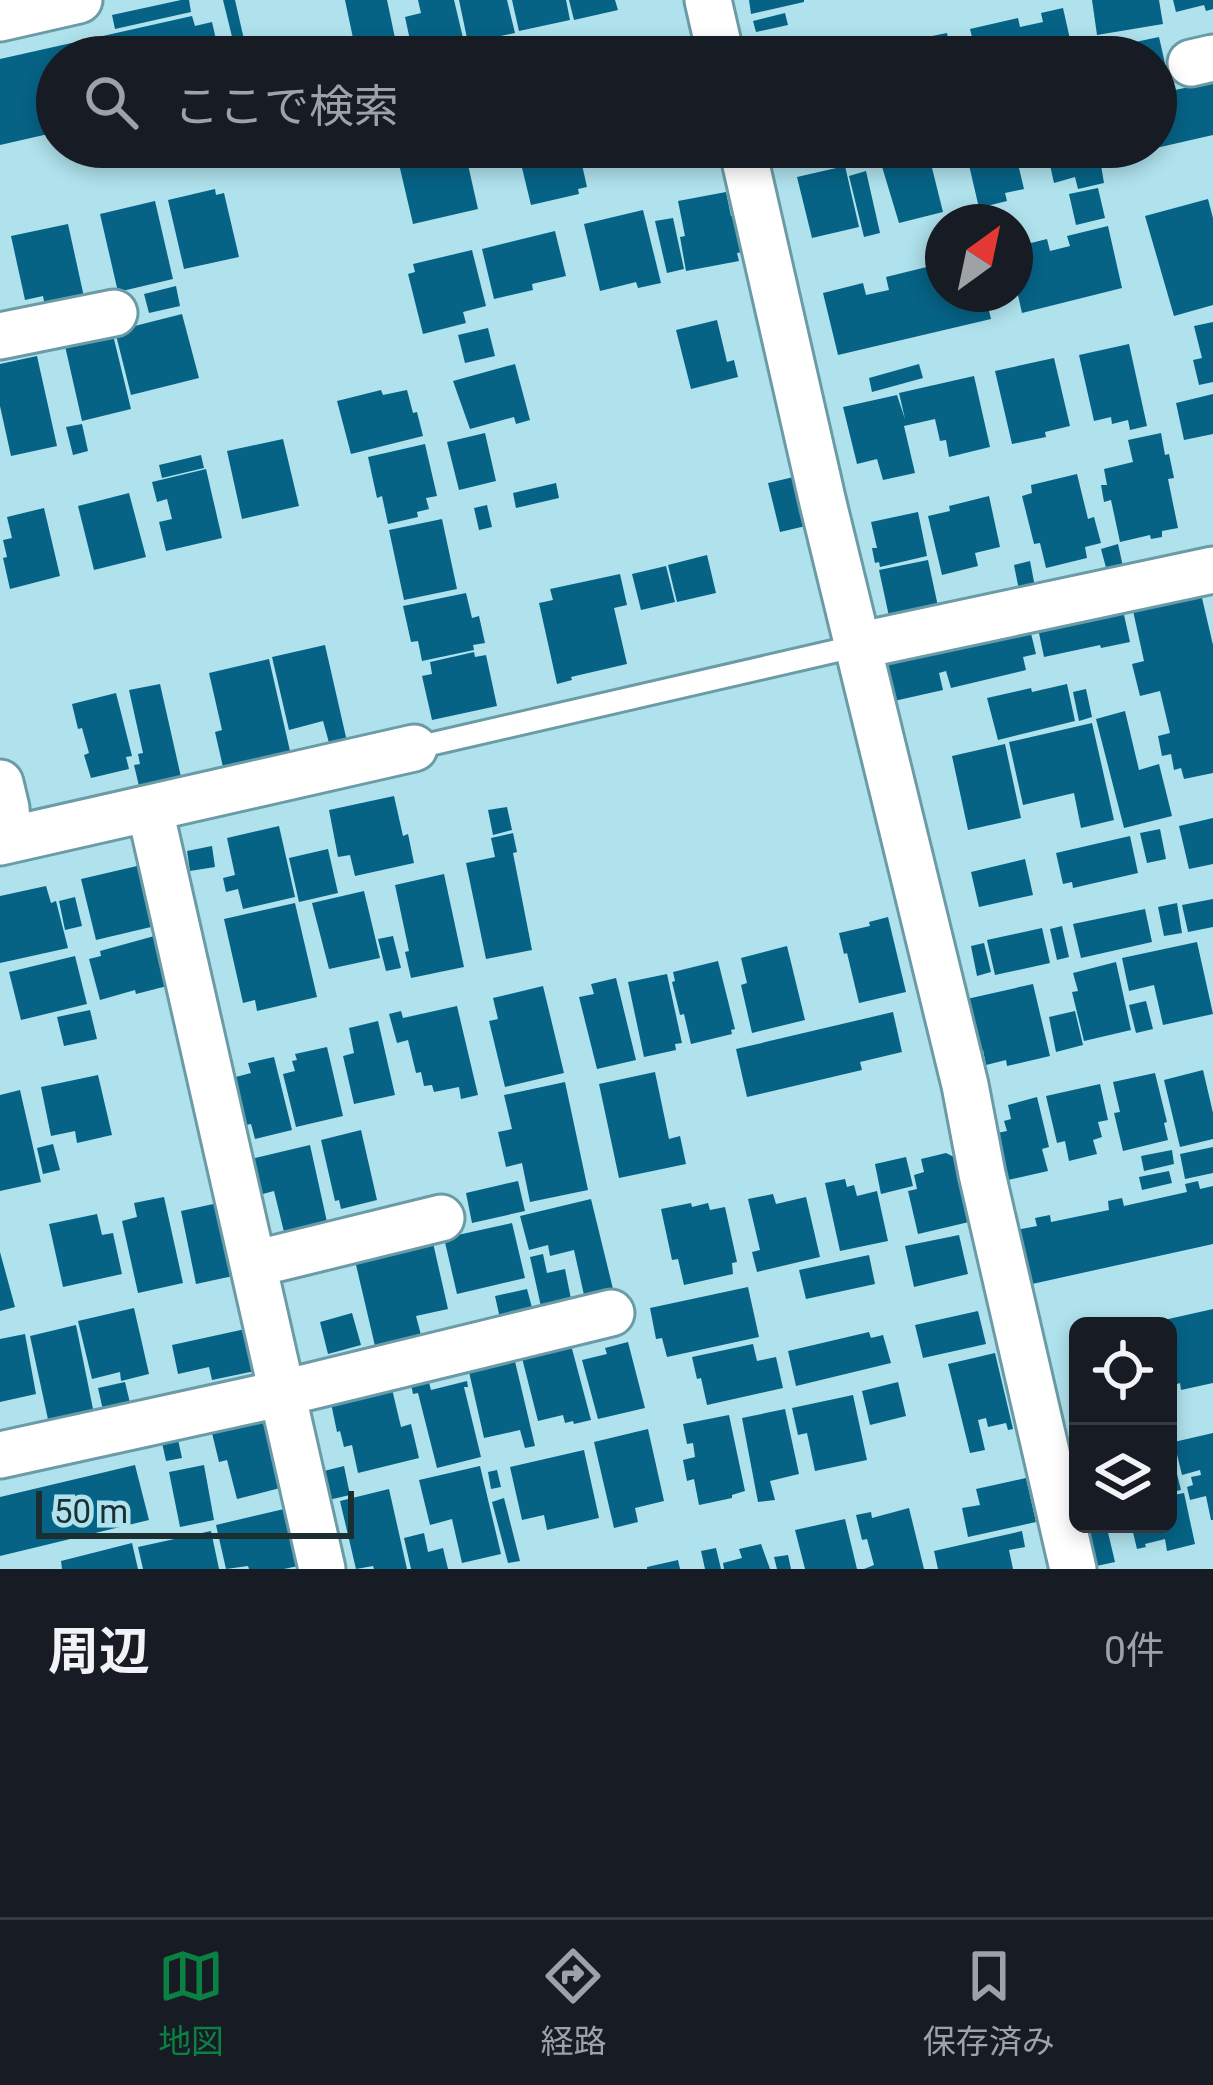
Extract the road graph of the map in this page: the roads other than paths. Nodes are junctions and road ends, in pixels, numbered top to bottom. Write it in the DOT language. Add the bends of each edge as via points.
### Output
graph roads {
  1 [pos="79,0"];
  2 [pos="708,0"];
  3 [pos="0,18"];
  4 [pos="716,36"];
  5 [pos="747,168"];
  6 [pos="114,313"];
  7 [pos="0,336"];
  8 [pos="1213,570"];
  9 [pos="857,646"];
  10 [pos="414,748"];
  11 [pos="0,783"];
  12 [pos="150,810"];
  13 [pos="4,841"];
  14 [pos="441,1218"];
  15 [pos="254,1264"];
  16 [pos="610,1313"];
  17 [pos="284,1393"];
  18 [pos="0,1455"];
  19 [pos="322,1569"];
  20 [pos="1072,1569"];
  1 -- 3 [label="street"];
  2 -- 4 [label="street"];
  5 -- 9 [label="street"];
  6 -- 7 [label="street"];
  8 -- 9 [label="street"];
  9 -- 10 [label="lane"];
  9 -- 20 [label="street"];
  10 -- 12 [label="street"];
  11 -- 13 [label="street"];
  12 -- 13 [label="street"];
  12 -- 15 [label="street"];
  14 -- 15 [label="street"];
  15 -- 17 [label="street"];
  16 -- 17 [label="street"];
  17 -- 18 [label="street"];
  17 -- 19 [label="street"];
}
